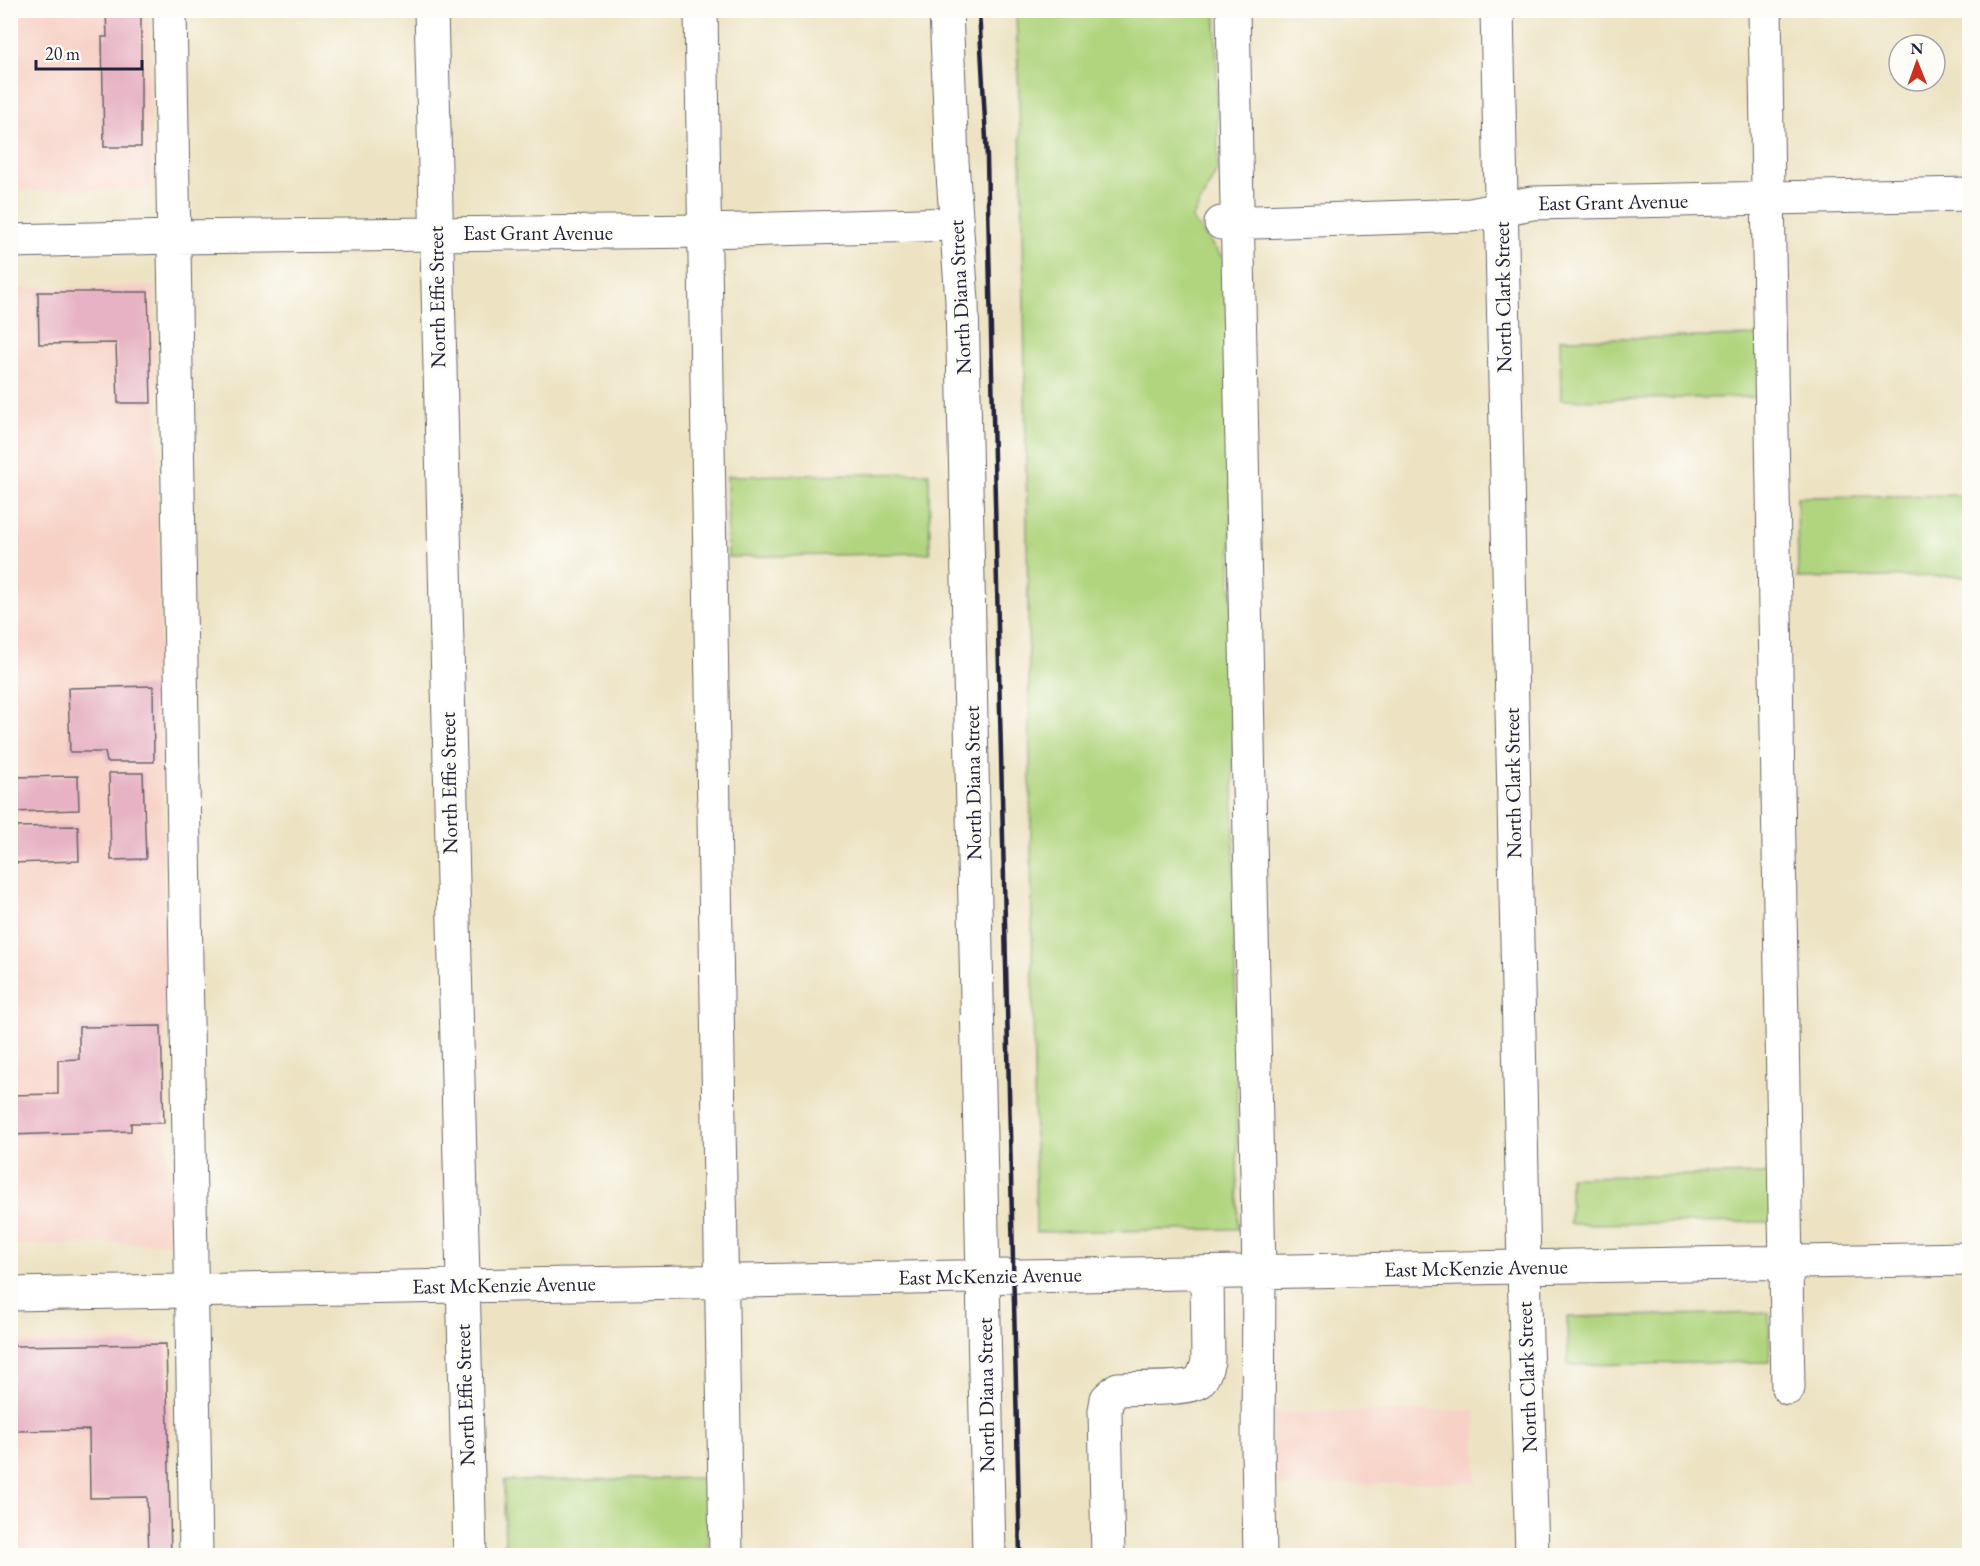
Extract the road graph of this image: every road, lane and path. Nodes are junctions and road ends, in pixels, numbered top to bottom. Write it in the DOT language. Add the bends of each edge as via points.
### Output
graph roads {
  1 [pos="170,10"];
  2 [pos="431,10"];
  3 [pos="701,10"];
  4 [pos="946,10"];
  5 [pos="1233,10"];
  6 [pos="1497,10"];
  7 [pos="1766,10"];
  8 [pos="1970,194"];
  9 [pos="1769,199"];
  10 [pos="1501,209"];
  11 [pos="1230,223"];
  12 [pos="957,224"];
  13 [pos="705,231"];
  14 [pos="436,234"];
  15 [pos="174,237"];
  16 [pos="10,241"];
  17 [pos="1970,1259"];
  18 [pos="1787,1262"];
  19 [pos="1524,1267"];
  20 [pos="1259,1272"];
  21 [pos="1207,1273"];
  22 [pos="984,1276"];
  23 [pos="722,1281"];
  24 [pos="462,1286"];
  25 [pos="192,1291"];
  26 [pos="10,1294"];
  27 [pos="1788,1388"];
  28 [pos="196,1556"];
  29 [pos="470,1556"];
  30 [pos="726,1556"];
  31 [pos="989,1556"];
  32 [pos="1108,1556"];
  33 [pos="1260,1556"];
  34 [pos="1532,1556"];
  1 -- 15 [label="street"];
  2 -- 14 [label="street, North Effie Street"];
  3 -- 13 [label="street"];
  4 -- 12 [label="street, North Diana Street"];
  5 -- 11 [label="street"];
  6 -- 10 [label="street, North Clark Street"];
  7 -- 9 [label="street"];
  8 -- 9 [label="street, East Grant Avenue"];
  9 -- 10 [label="street, East Grant Avenue" via="1532,203"];
  9 -- 18 [label="street"];
  10 -- 11 [label="street, East Grant Avenue" via="1471,215"];
  10 -- 19 [label="street, North Clark Street"];
  11 -- 20 [label="street"];
  12 -- 13 [label="street, East Grant Avenue"];
  12 -- 22 [label="street, North Diana Street" via="962,301"];
  13 -- 14 [label="street, East Grant Avenue"];
  13 -- 23 [label="street"];
  14 -- 15 [label="street, East Grant Avenue"];
  14 -- 24 [label="street, North Effie Street"];
  15 -- 16 [label="street, East Grant Avenue"];
  15 -- 25 [label="street"];
  17 -- 18 [label="street, East McKenzie Avenue"];
  18 -- 19 [label="street, East McKenzie Avenue"];
  18 -- 27 [label="street"];
  19 -- 20 [label="street, East McKenzie Avenue"];
  19 -- 34 [label="street, North Clark Street"];
  20 -- 21 [label="street, East McKenzie Avenue"];
  20 -- 33 [label="street"];
  21 -- 22 [label="street, East McKenzie Avenue"];
  21 -- 32 [label="street" via="1209,1361 1204,1375 1197,1383 1185,1386 1118,1389 1107,1399"];
  22 -- 23 [label="street, East McKenzie Avenue"];
  22 -- 31 [label="street, North Diana Street"];
  23 -- 24 [label="street, East McKenzie Avenue"];
  23 -- 30 [label="street"];
  24 -- 25 [label="street, East McKenzie Avenue"];
  24 -- 29 [label="street, North Effie Street"];
  25 -- 26 [label="street, East McKenzie Avenue"];
  25 -- 28 [label="street"];
}
